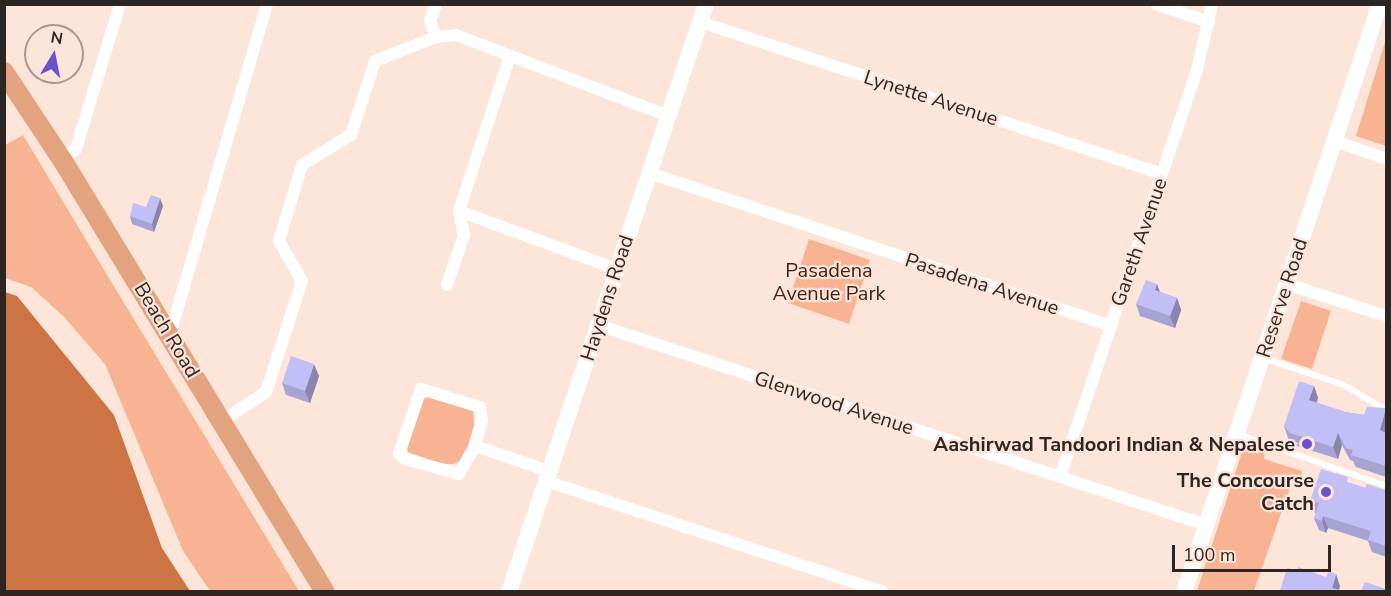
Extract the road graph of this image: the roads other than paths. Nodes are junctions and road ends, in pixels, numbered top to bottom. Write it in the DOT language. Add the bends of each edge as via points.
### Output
graph roads {
  1 [pos="120,4"];
  2 [pos="267,4"];
  3 [pos="436,4"];
  4 [pos="706,4"];
  5 [pos="1156,4"];
  6 [pos="1212,4"];
  7 [pos="1380,4"];
  8 [pos="700,22"];
  9 [pos="1209,22"];
  10 [pos="436,37"];
  11 [pos="510,56"];
  12 [pos="4,72"];
  13 [pos="668,116"];
  14 [pos="1335,141"];
  15 [pos="1386,159"];
  16 [pos="63,161"];
  17 [pos="649,173"];
  18 [pos="1162,174"];
  19 [pos="459,211"];
  20 [pos="617,269"];
  21 [pos="1287,284"];
  22 [pos="447,285"];
  23 [pos="1386,316"];
  24 [pos="598,326"];
  25 [pos="1111,326"];
  26 [pos="170,334"];
  27 [pos="1262,358"];
  28 [pos="1386,410"];
  29 [pos="222,421"];
  30 [pos="1237,434"];
  31 [pos="475,446"];
  32 [pos="548,476"];
  33 [pos="1060,477"];
  34 [pos="1386,486"];
  35 [pos="1206,525"];
  36 [pos="325,591"];
  37 [pos="509,591"];
  38 [pos="883,591"];
  39 [pos="1184,591"];
  1 -- 16 [label="street" via="76,149"];
  2 -- 26 [label="street"];
  3 -- 10 [label="street" via="430,21"];
  4 -- 8 [label="street, Haydens Road"];
  5 -- 9 [label="street"];
  6 -- 9 [label="street, Gareth Avenue"];
  7 -- 14 [label="street, Reserve Road"];
  8 -- 13 [label="street, Haydens Road"];
  8 -- 18 [label="street, Lynette Avenue"];
  9 -- 18 [label="street, Gareth Avenue"];
  10 -- 11 [label="street" via="456,35"];
  10 -- 29 [label="street" via="375,61 351,135 302,165 279,241 302,281 266,392"];
  11 -- 13 [label="street"];
  11 -- 19 [label="street"];
  12 -- 16 [label="main road, Beach Road"];
  13 -- 17 [label="street, Haydens Road"];
  14 -- 15 [label="street"];
  14 -- 21 [label="street, Reserve Road"];
  16 -- 26 [label="main road, Beach Road"];
  17 -- 20 [label="street, Haydens Road"];
  17 -- 25 [label="street, Pasadena Avenue"];
  18 -- 25 [label="street, Gareth Avenue"];
  19 -- 20 [label="street"];
  19 -- 22 [label="street" via="464,236"];
  20 -- 24 [label="street, Haydens Road"];
  21 -- 23 [label="street"];
  21 -- 27 [label="street, Reserve Road"];
  24 -- 32 [label="street, Haydens Road"];
  24 -- 33 [label="street, Glenwood Avenue"];
  25 -- 33 [label="street, Gareth Avenue"];
  26 -- 29 [label="main road, Beach Road"];
  27 -- 28 [label="lane" via="1344,385"];
  27 -- 30 [label="street, Reserve Road"];
  29 -- 36 [label="main road, Beach Road"];
  30 -- 34 [label="lane"];
  30 -- 35 [label="street, Reserve Road"];
  31 -- 31 [label="street" via="464,470 454,475 399,454 421,389 480,407 482,420"];
  31 -- 32 [label="street"];
  32 -- 37 [label="street, Haydens Road"];
  32 -- 38 [label="street"];
  33 -- 35 [label="street, Glenwood Avenue"];
  35 -- 39 [label="street, Reserve Road"];
}
